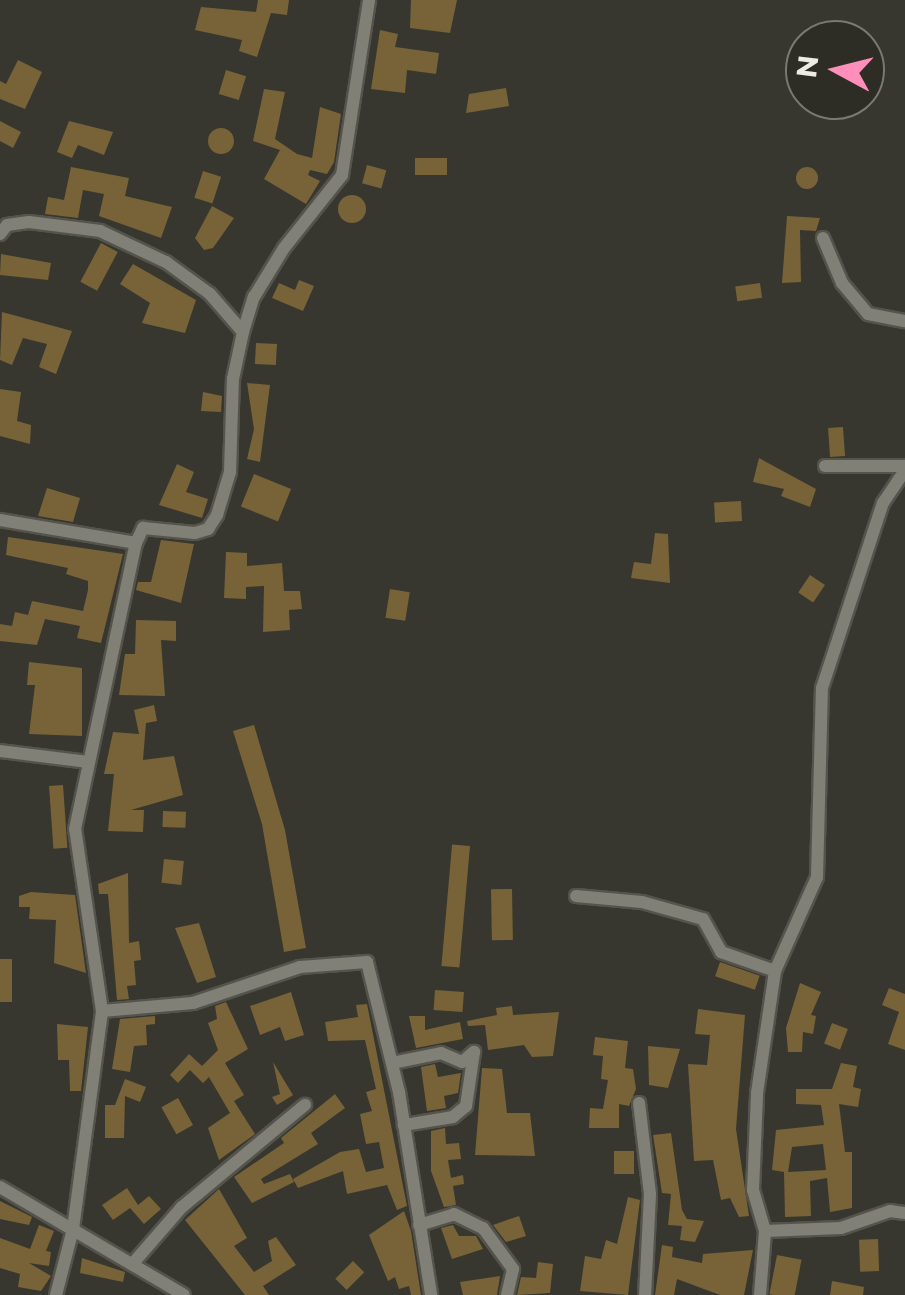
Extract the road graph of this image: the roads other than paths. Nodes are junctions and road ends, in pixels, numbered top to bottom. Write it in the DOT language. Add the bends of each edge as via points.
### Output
graph roads {
  1 [pos="369,0"];
  2 [pos="0,234"];
  3 [pos="824,238"];
  4 [pos="905,321"];
  5 [pos="243,332"];
  6 [pos="825,466"];
  7 [pos="905,468"];
  8 [pos="0,520"];
  9 [pos="136,543"];
  10 [pos="0,751"];
  11 [pos="88,762"];
  12 [pos="576,896"];
  13 [pos="774,971"];
  14 [pos="102,1011"];
  15 [pos="392,1062"];
  16 [pos="639,1103"];
  17 [pos="304,1105"];
  18 [pos="404,1124"];
  19 [pos="0,1187"];
  20 [pos="905,1213"];
  21 [pos="419,1225"];
  22 [pos="73,1229"];
  23 [pos="765,1231"];
  24 [pos="135,1262"];
  25 [pos="56,1295"];
  26 [pos="184,1295"];
  27 [pos="432,1295"];
  28 [pos="507,1295"];
  29 [pos="645,1295"];
  30 [pos="760,1295"];
  1 -- 5 [label="street" via="342,176 284,248 254,297"];
  2 -- 5 [label="street" via="7,225 29,222 100,230 166,262 210,294"];
  3 -- 4 [label="street" via="842,284 868,314"];
  5 -- 9 [label="street" via="233,380 230,472 217,515 195,534 142,528"];
  6 -- 7 [label="street"];
  7 -- 13 [label="street" via="882,503 822,688 816,877"];
  8 -- 9 [label="street"];
  9 -- 11 [label="street"];
  10 -- 11 [label="street"];
  11 -- 14 [label="street" via="76,851"];
  12 -- 13 [label="street" via="642,902 703,919 722,952"];
  13 -- 23 [label="street" via="754,1144 753,1190"];
  14 -- 15 [label="street" via="193,1003 300,967 357,959 372,972"];
  14 -- 22 [label="street"];
  15 -- 18 [label="street"];
  15 -- 18 [label="street" via="442,1052 462,1062 474,1052 466,1106 453,1116"];
  16 -- 29 [label="street" via="650,1194"];
  17 -- 24 [label="street" via="182,1207"];
  18 -- 21 [label="street"];
  19 -- 22 [label="street"];
  20 -- 23 [label="street" via="890,1211 841,1228"];
  21 -- 27 [label="street"];
  21 -- 28 [label="street" via="454,1214 483,1228 513,1269"];
  22 -- 24 [label="street"];
  22 -- 25 [label="street"];
  23 -- 30 [label="street"];
  24 -- 26 [label="street"];
}
